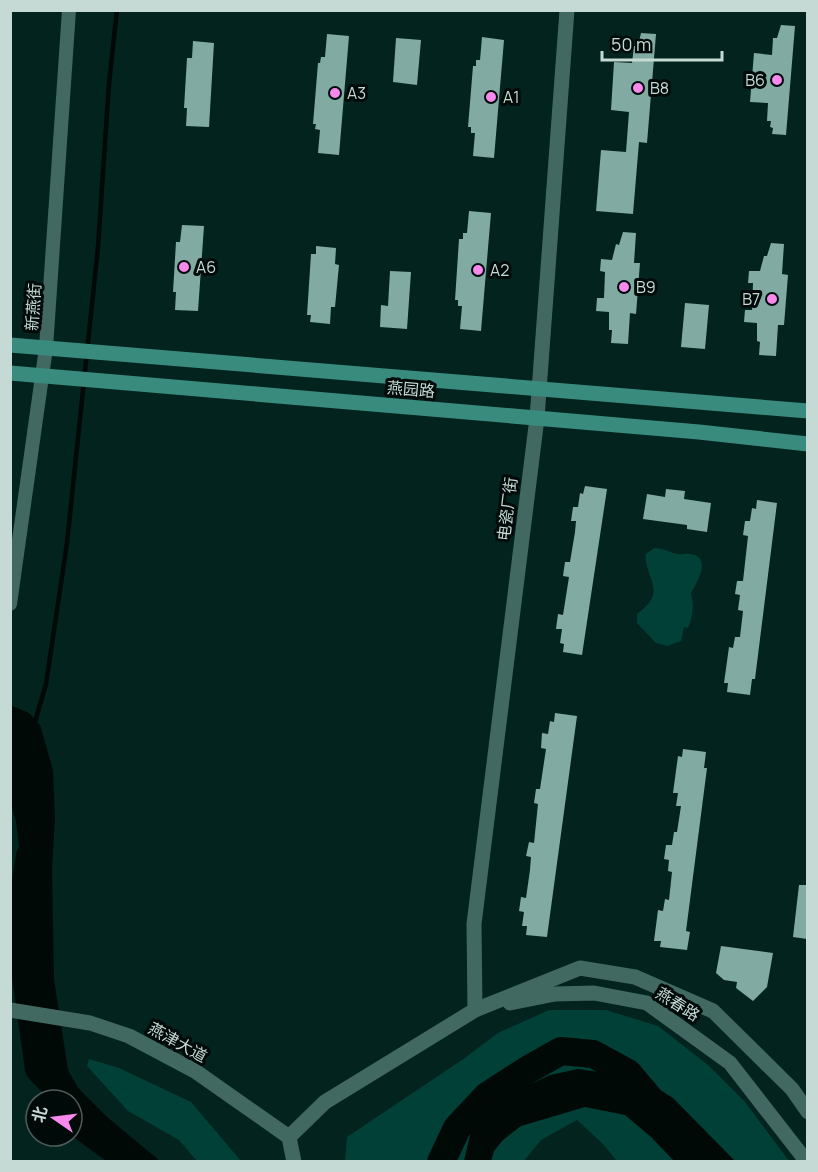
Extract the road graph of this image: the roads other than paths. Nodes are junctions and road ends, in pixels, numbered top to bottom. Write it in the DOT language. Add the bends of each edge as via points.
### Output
graph roads {
  1 [pos="69,10"];
  2 [pos="567,10"];
  3 [pos="10,345"];
  4 [pos="46,348"];
  5 [pos="10,373"];
  6 [pos="43,375"];
  7 [pos="538,389"];
  8 [pos="807,411"];
  9 [pos="537,418"];
  10 [pos="807,444"];
  11 [pos="10,604"];
  12 [pos="10,1010"];
  13 [pos="475,1010"];
  14 [pos="807,1112"];
  15 [pos="289,1137"];
  16 [pos="294,1161"];
  17 [pos="807,1161"];
  1 -- 4 [label="street, 新燕街"];
  2 -- 7 [label="street, 电瓷厂街"];
  3 -- 4 [label="main road, 燕园路"];
  4 -- 6 [label="street, 新燕街"];
  4 -- 7 [label="main road, 燕园路"];
  5 -- 6 [label="main road, 燕园路"];
  6 -- 9 [label="main road, 燕园路"];
  6 -- 11 [label="street, 新燕街"];
  7 -- 8 [label="main road, 燕园路"];
  7 -- 9 [label="street, 电瓷厂街"];
  9 -- 10 [label="main road, 燕园路"];
  9 -- 13 [label="street, 电瓷厂街" via="474,924"];
  12 -- 15 [label="street, 燕津大道" via="90,1023 129,1036 195,1071"];
  13 -- 14 [label="street, 燕春路" via="580,968 635,977 713,1011 792,1089"];
  13 -- 15 [label="street, 燕春路" via="325,1102"];
  13 -- 17 [label="street, 燕春路" via="555,994 594,993 647,1003 730,1063"];
  15 -- 16 [label="street"];
}
